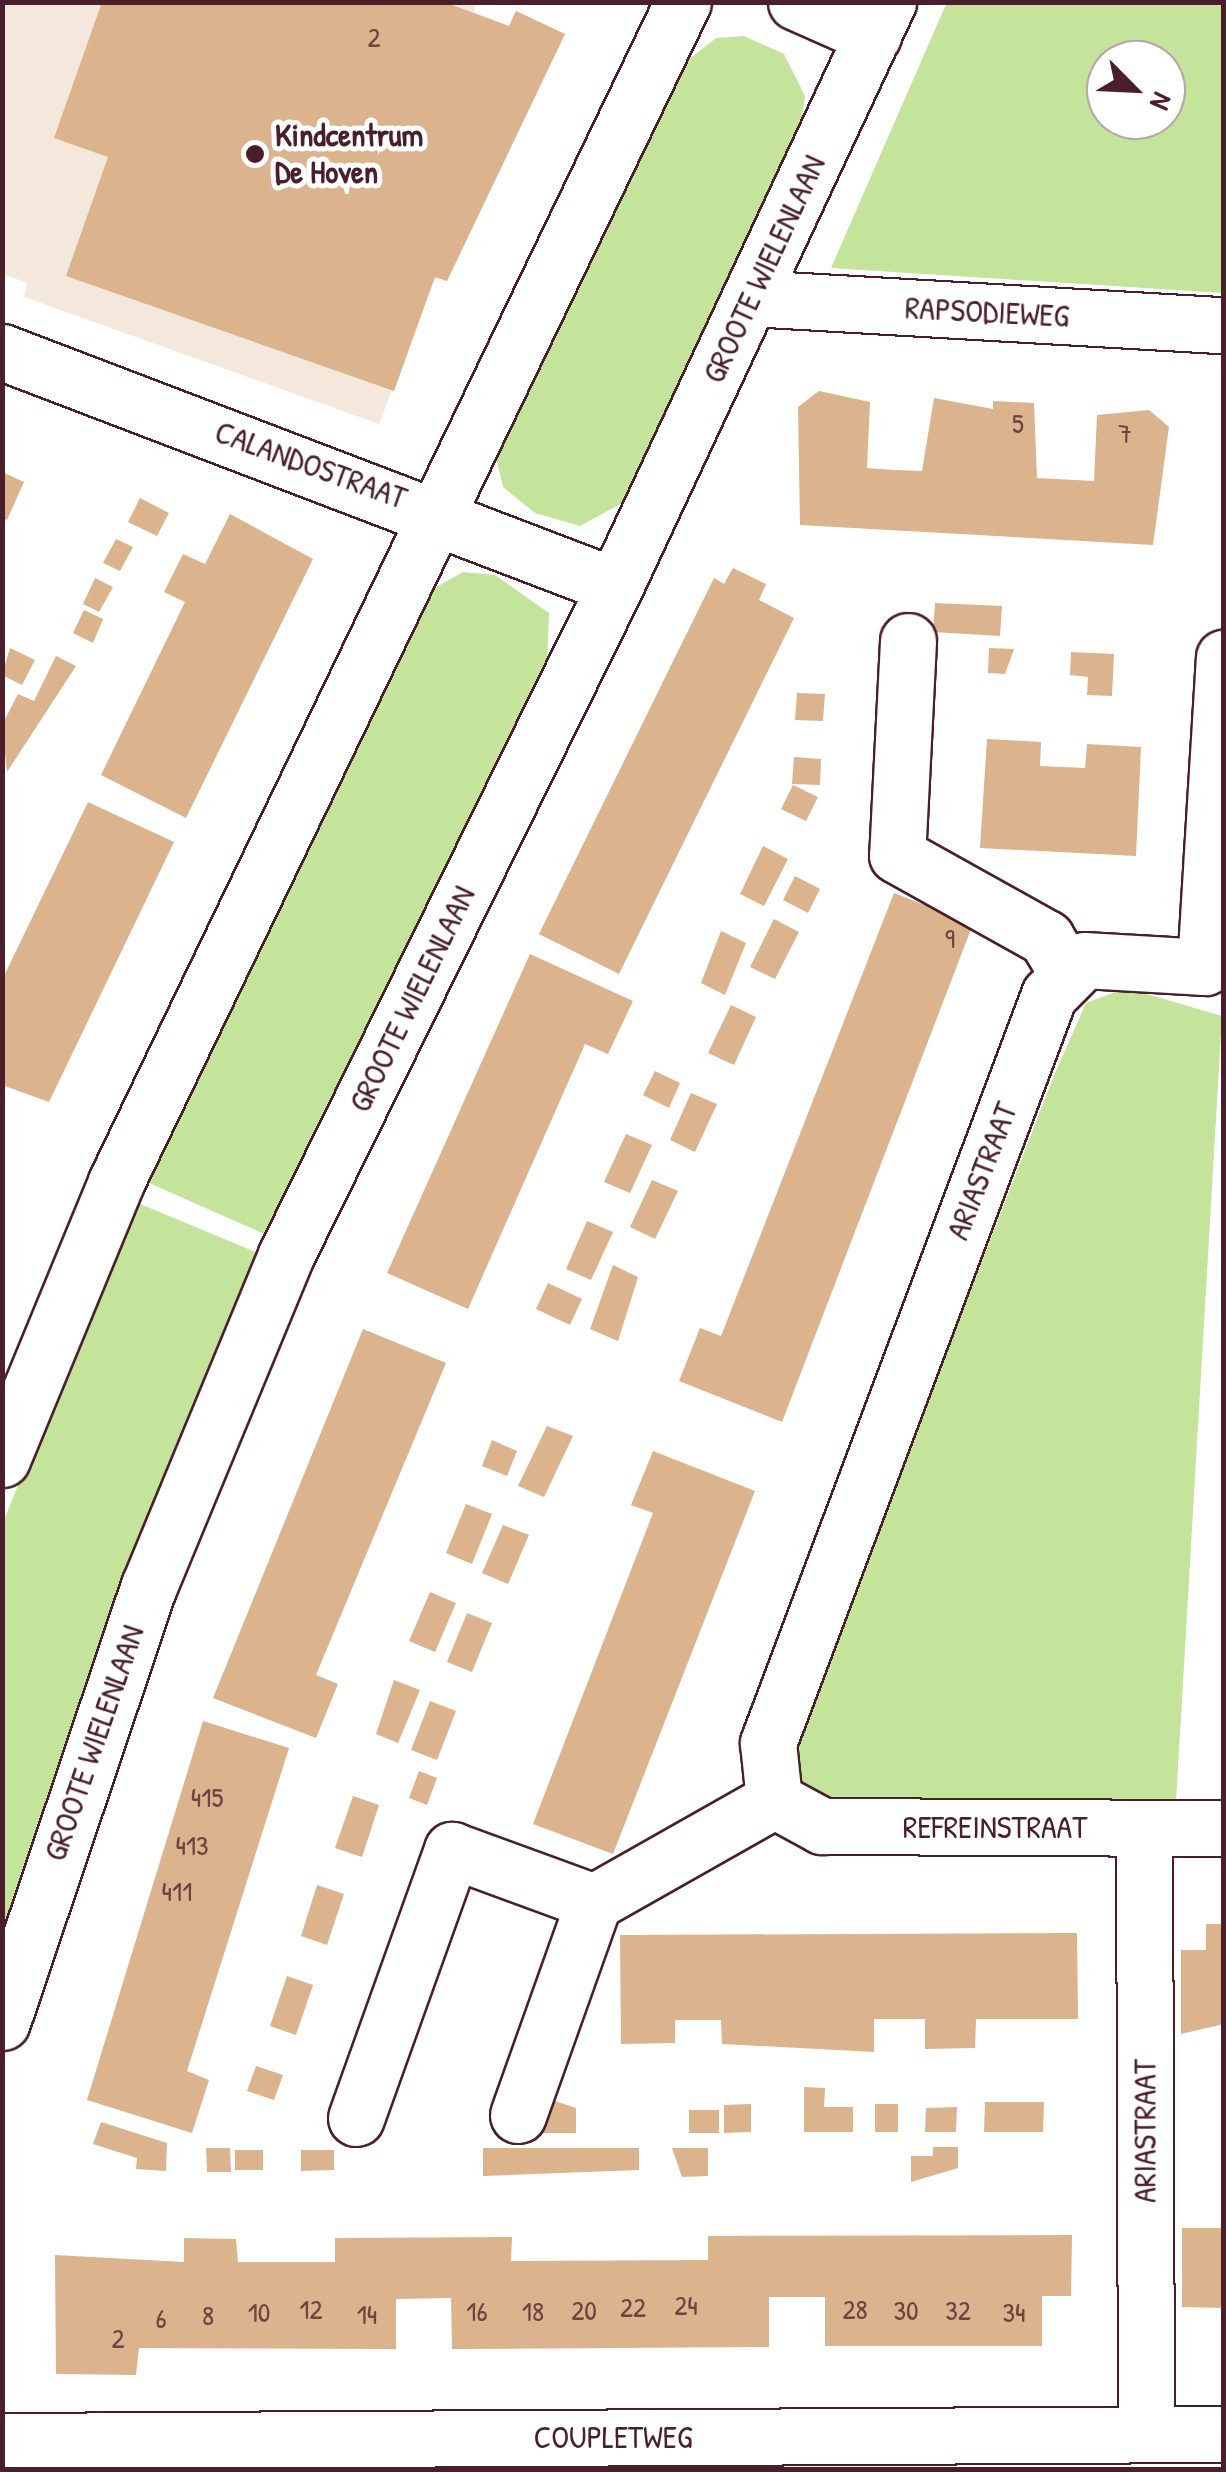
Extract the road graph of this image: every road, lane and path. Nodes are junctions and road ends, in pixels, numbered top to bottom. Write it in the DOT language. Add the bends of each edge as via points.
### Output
graph roads {
  1 [pos="683,2"];
  2 [pos="796,2"];
  3 [pos="881,19"];
  4 [pos="750,298"];
  5 [pos="1224,325"];
  6 [pos="2,352"];
  7 [pos="438,511"];
  8 [pos="616,586"];
  9 [pos="908,640"];
  10 [pos="1224,658"];
  11 [pos="1214,967"];
  12 [pos="1066,970"];
  13 [pos="2,1459"];
  14 [pos="774,1800"];
  15 [pos="1144,1828"];
  16 [pos="1224,1828"];
  17 [pos="594,1902"];
  18 [pos="2,2022"];
  19 [pos="518,2115"];
  20 [pos="356,2118"];
  21 [pos="1146,2434"];
  22 [pos="1224,2434"];
  23 [pos="2,2441"];
  1 -- 7 [label="street"];
  2 -- 3 [label="street"];
  3 -- 4 [label="street, GROOTE WIELENLAAN"];
  4 -- 5 [label="street, RAPSODIEWEG"];
  4 -- 8 [label="street, GROOTE WIELENLAAN"];
  6 -- 7 [label="street, CALANDOSTRAAT"];
  7 -- 8 [label="street, CALANDOSTRAAT"];
  7 -- 13 [label="street" via="116,1182"];
  8 -- 18 [label="street, GROOTE WIELENLAAN" via="286,1255 150,1586"];
  9 -- 12 [label="street" via="898,855 1046,938"];
  10 -- 11 [label="street"];
  11 -- 12 [label="street" via="1084,960"];
  12 -- 14 [label="street, ARIASTRAAT" via="768,1743"];
  14 -- 15 [label="street, REFREINSTRAAT" via="822,1826"];
  14 -- 17 [label="street"];
  15 -- 16 [label="street, REFREINSTRAAT"];
  15 -- 21 [label="street, ARIASTRAAT"];
  17 -- 19 [label="street"];
  17 -- 20 [label="street" via="452,1850"];
  21 -- 22 [label="street, COUPLETWEG"];
  21 -- 23 [label="street, COUPLETWEG"];
}
